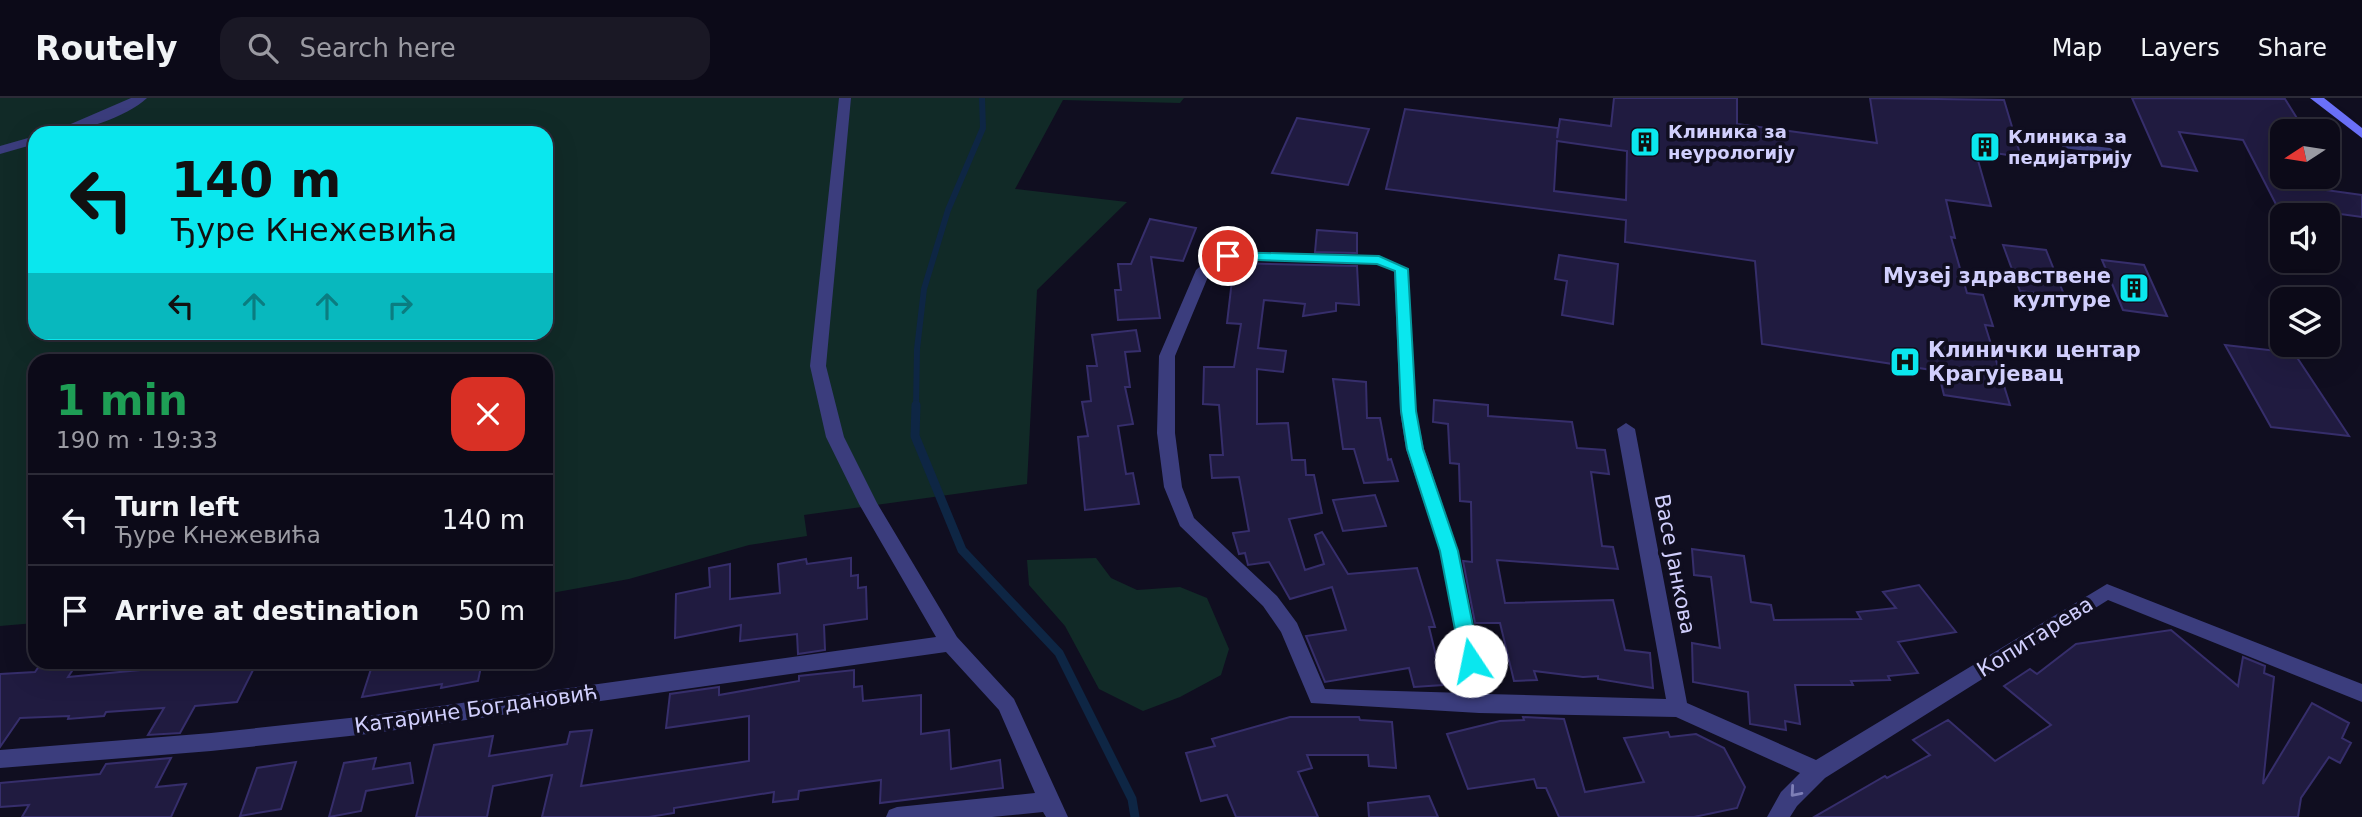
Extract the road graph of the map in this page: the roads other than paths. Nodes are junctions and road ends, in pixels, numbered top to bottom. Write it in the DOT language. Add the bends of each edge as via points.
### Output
graph roads {
  1 [pos="141,98"];
  2 [pos="845,98"];
  3 [pos="2316,98"];
  4 [pos="77,126"];
  5 [pos="2362,134"];
  6 [pos="28,142"];
  7 [pos="2067,146"];
  8 [pos="0,150"];
  9 [pos="2110,151"];
  10 [pos="1626,429"];
  11 [pos="950,643"];
  12 [pos="2362,693"];
  13 [pos="1479,704"];
  14 [pos="1678,708"];
  15 [pos="0,759"];
  16 [pos="1817,771"];
  17 [pos="1054,809"];
  18 [pos="897,817"];
  19 [pos="1778,817"];
  1 -- 4 [label="street"];
  2 -- 11 [label="street" via="818,366 835,437 868,504"];
  3 -- 5 [label="main road"];
  6 -- 8 [label="street"];
  7 -- 9 [label="lane"];
  10 -- 14 [label="street, Васе Јанкова"];
  11 -- 15 [label="street, Катарине Богдановић" via="777,664 419,719 155,748"];
  11 -- 17 [label="street" via="1007,705"];
  12 -- 16 [label="street, Копитарева" via="2107,591"];
  13 -- 13 [label="street" via="1318,697 1290,629 1270,601 1186,522 1173,487 1166,433 1167,356 1203,270 1215,260 1228,256 1379,260 1401,269 1408,411 1415,449 1449,551"];
  13 -- 14 [label="street"];
  14 -- 16 [label="street"];
  16 -- 19 [label="street, Копитарева, one-way"];
  17 -- 18 [label="street"];
}
